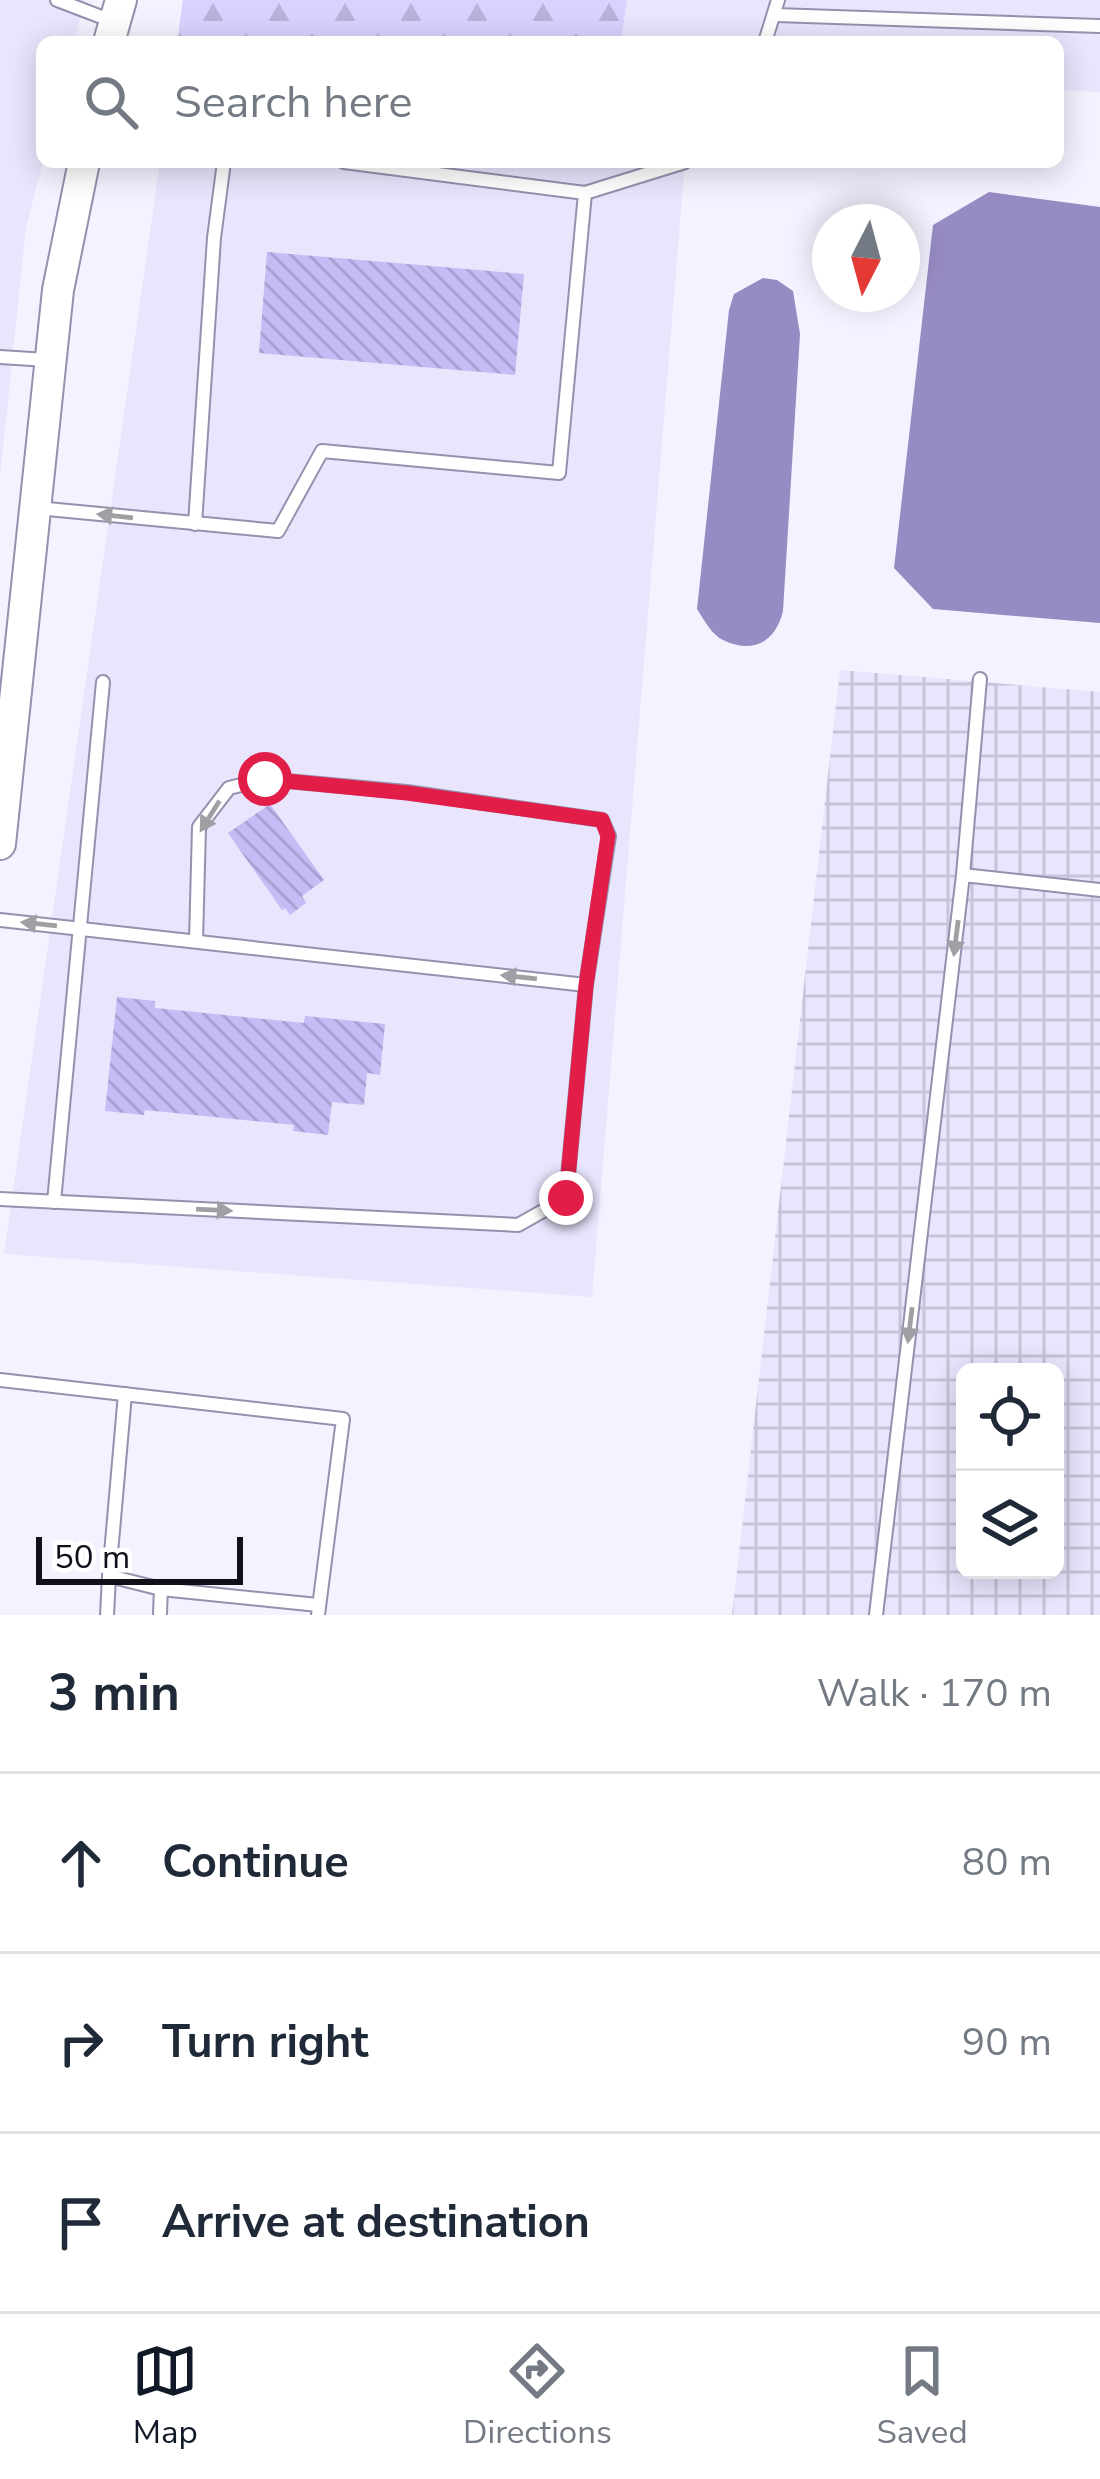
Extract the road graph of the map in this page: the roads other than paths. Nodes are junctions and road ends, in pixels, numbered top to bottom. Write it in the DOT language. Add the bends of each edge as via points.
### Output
graph roads {
  1 [pos="57,0"];
  2 [pos="777,7"];
  3 [pos="115,21"];
  4 [pos="1100,26"];
  5 [pos="767,36"];
  6 [pos="82,168"];
  7 [pos="223,168"];
  8 [pos="391,168"];
  9 [pos="666,168"];
  10 [pos="585,193"];
  11 [pos="0,357"];
  12 [pos="50,360"];
  13 [pos="35,508"];
  14 [pos="195,524"];
  15 [pos="10,657"];
  16 [pos="980,680"];
  17 [pos="103,682"];
  18 [pos="0,844"];
  19 [pos="963,875"];
  20 [pos="1100,890"];
  21 [pos="0,920"];
  22 [pos="79,928"];
  23 [pos="196,941"];
  24 [pos="586,985"];
  25 [pos="0,1199"];
  26 [pos="54,1202"];
  27 [pos="0,1380"];
  28 [pos="125,1394"];
  29 [pos="109,1576"];
  30 [pos="161,1589"];
  31 [pos="216,1595"];
  32 [pos="273,1608"];
  33 [pos="318,1610"];
  34 [pos="160,1612"];
  35 [pos="107,1615"];
  36 [pos="214,1615"];
  37 [pos="876,1615"];
  1 -- 3 [label="lane"];
  2 -- 4 [label="lane"];
  2 -- 5 [label="lane"];
  6 -- 12 [label="street"];
  7 -- 14 [label="lane"];
  8 -- 10 [label="lane"];
  9 -- 10 [label="lane"];
  10 -- 14 [label="lane" via="559,473 322,451 278,531"];
  11 -- 12 [label="lane"];
  12 -- 13 [label="street"];
  14 -- 13 [label="lane, one-way"];
  13 -- 15 [label="street"];
  15 -- 18 [label="street"];
  16 -- 19 [label="lane"];
  17 -- 22 [label="lane"];
  19 -- 20 [label="lane"];
  19 -- 37 [label="lane, one-way"];
  22 -- 21 [label="lane, one-way"];
  22 -- 23 [label="lane"];
  22 -- 26 [label="lane"];
  24 -- 23 [label="lane, one-way"];
  24 -- 23 [label="lane, one-way" via="608,836 602,820 407,793 265,779 229,788 199,827"];
  26 -- 24 [label="lane, one-way" via="518,1225 566,1198"];
  25 -- 26 [label="lane"];
  27 -- 28 [label="lane"];
  28 -- 29 [label="lane"];
  28 -- 33 [label="lane" via="344,1419"];
  29 -- 30 [label="lane"];
  29 -- 35 [label="lane"];
  30 -- 31 [label="lane"];
  30 -- 34 [label="lane"];
  31 -- 32 [label="lane"];
  31 -- 36 [label="lane"];
  32 -- 33 [label="lane"];
}
